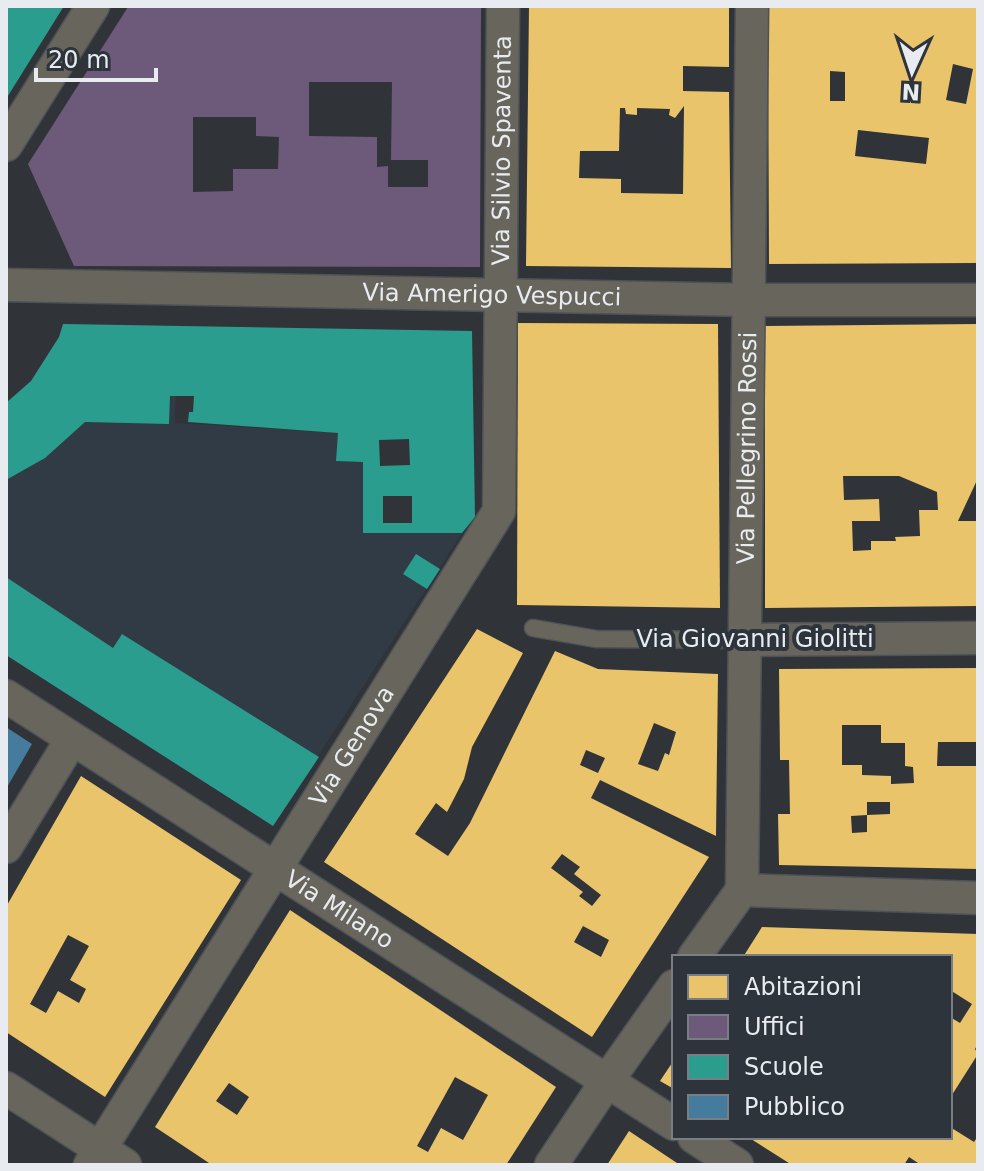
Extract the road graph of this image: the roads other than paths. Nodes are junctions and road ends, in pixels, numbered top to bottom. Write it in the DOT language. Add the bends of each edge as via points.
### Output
graph roads {
  1 [pos="93,6"];
  2 [pos="503,6"];
  3 [pos="752,6"];
  4 [pos="6,145"];
  5 [pos="6,285"];
  6 [pos="501,296"];
  7 [pos="748,300"];
  8 [pos="978,300"];
  9 [pos="533,628"];
  10 [pos="978,638"];
  11 [pos="744,640"];
  12 [pos="6,696"];
  13 [pos="72,739"];
  14 [pos="6,847"];
  15 [pos="275,869"];
  16 [pos="742,890"];
  17 [pos="978,898"];
  18 [pos="695,955"];
  19 [pos="672,989"];
  20 [pos="607,1081"];
  21 [pos="6,1088"];
  22 [pos="672,1123"];
  23 [pos="697,1139"];
  24 [pos="105,1160"];
  25 [pos="551,1165"];
  26 [pos="737,1165"];
  1 -- 4 [label="street"];
  2 -- 6 [label="street, Via Silvio Spaventa"];
  3 -- 7 [label="street, Via Pellegrino Rossi"];
  5 -- 6 [label="street, Via Amerigo Vespucci"];
  6 -- 7 [label="street, Via Amerigo Vespucci"];
  6 -- 15 [label="street, Via Genova" via="499,511"];
  7 -- 8 [label="street, Via Amerigo Vespucci"];
  7 -- 11 [label="street, Via Pellegrino Rossi"];
  9 -- 11 [label="lane, Via Giovanni Giolitti" via="596,639"];
  10 -- 11 [label="street, Via Giovanni Giolitti"];
  11 -- 16 [label="street, Via Pellegrino Rossi"];
  12 -- 13 [label="street, Via Milano"];
  13 -- 14 [label="street"];
  13 -- 15 [label="street, Via Milano"];
  15 -- 20 [label="street, Via Milano"];
  15 -- 24 [label="street, Via Genova"];
  16 -- 17 [label="street"];
  16 -- 18 [label="street"];
  19 -- 20 [label="street"];
  20 -- 22 [label="street, Via Milano"];
  20 -- 25 [label="street"];
  21 -- 24 [label="street"];
  23 -- 26 [label="street"];
}
